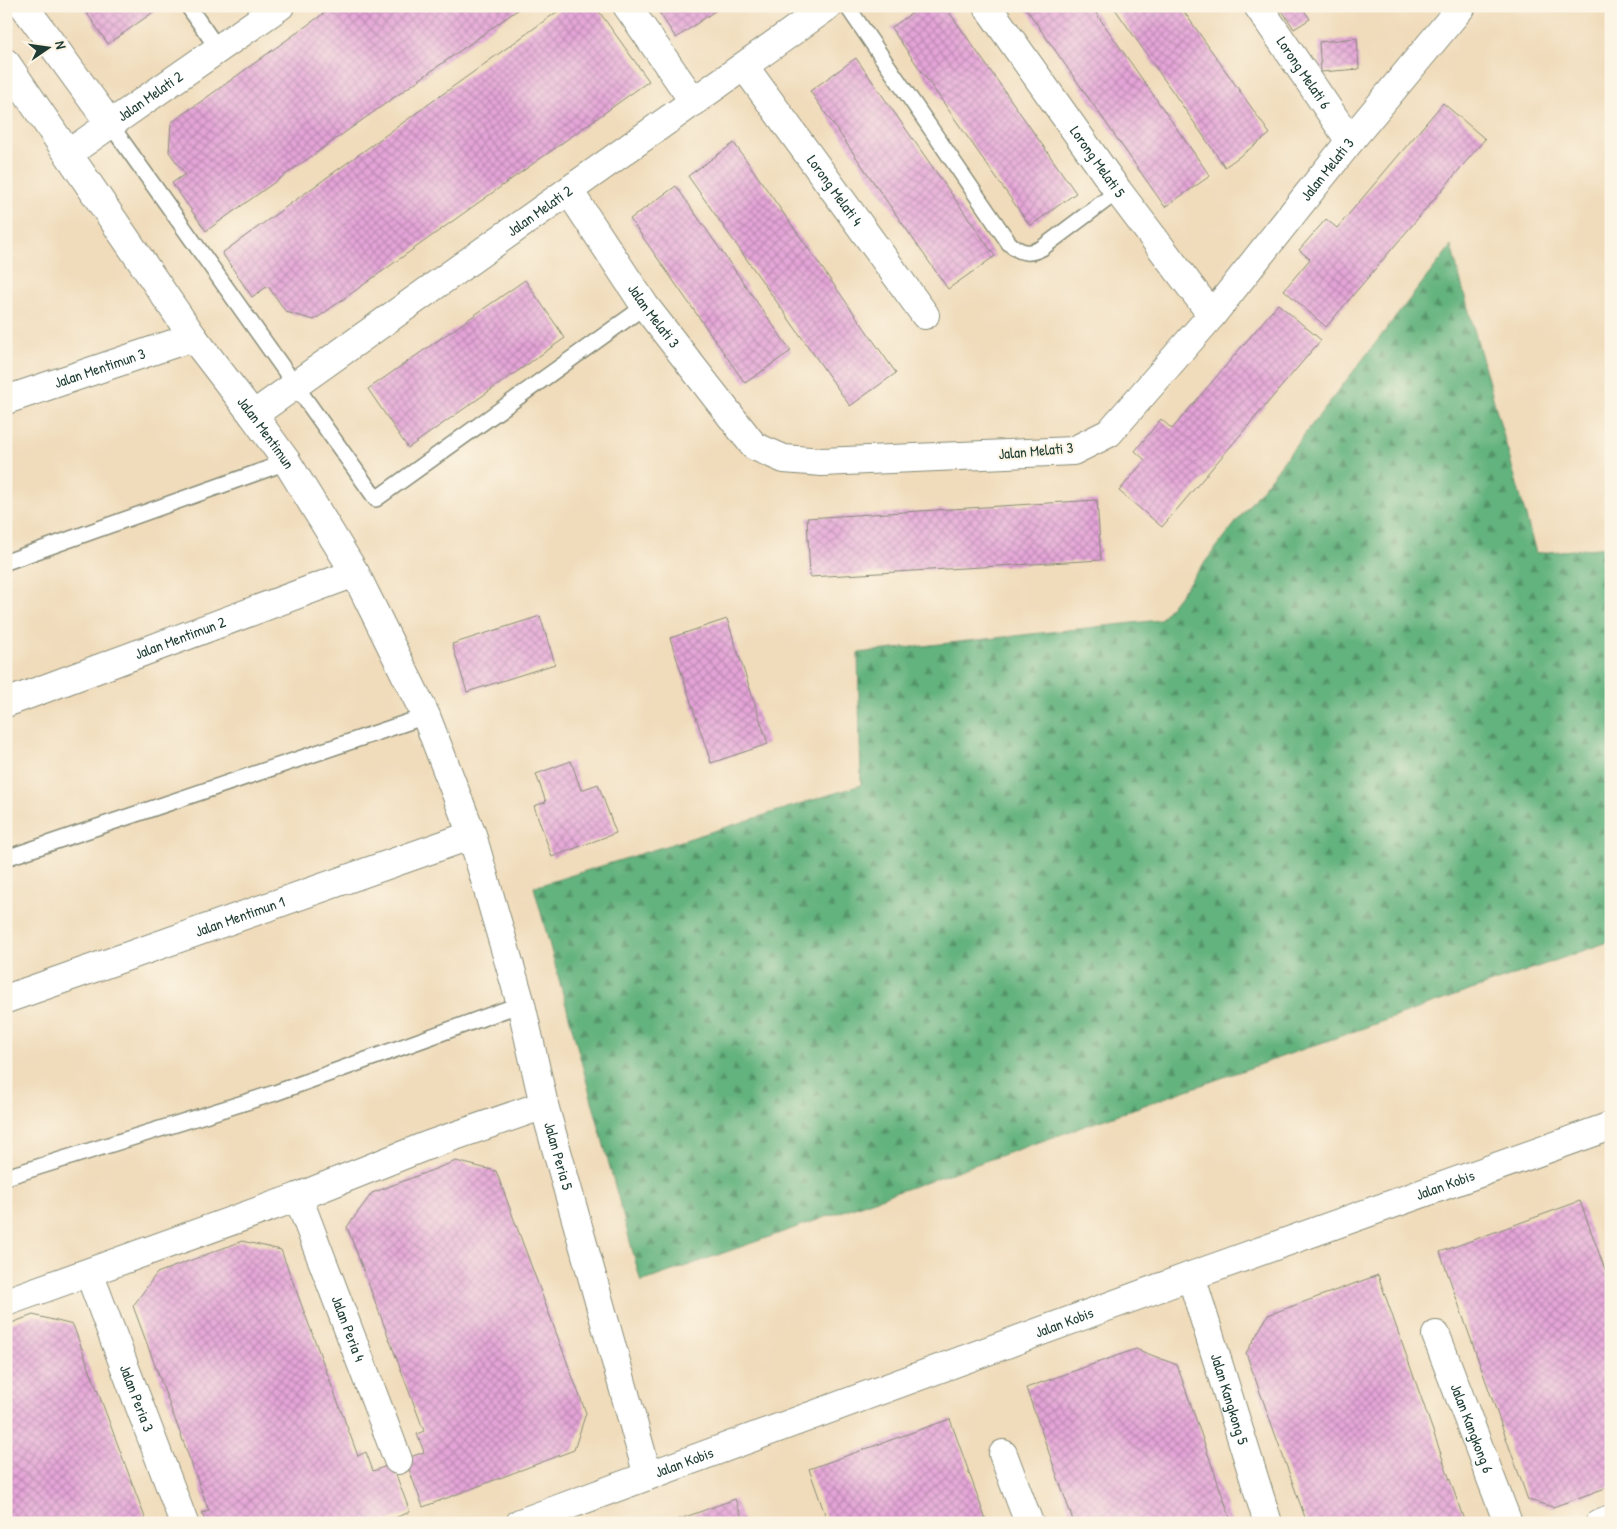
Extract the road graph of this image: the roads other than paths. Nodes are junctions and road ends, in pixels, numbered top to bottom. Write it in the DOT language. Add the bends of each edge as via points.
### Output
graph roads {
  1 [pos="24,6"];
  2 [pos="188,6"];
  3 [pos="280,6"];
  4 [pos="626,6"];
  5 [pos="828,6"];
  6 [pos="847,6"];
  7 [pos="987,6"];
  8 [pos="1258,6"];
  9 [pos="1462,6"];
  10 [pos="218,49"];
  11 [pos="6,63"];
  12 [pos="744,66"];
  13 [pos="694,102"];
  14 [pos="110,124"];
  15 [pos="1350,141"];
  16 [pos="69,153"];
  17 [pos="568,191"];
  18 [pos="1118,191"];
  19 [pos="645,306"];
  20 [pos="925,315"];
  21 [pos="1212,315"];
  22 [pos="193,337"];
  23 [pos="295,385"];
  24 [pos="6,400"];
  25 [pos="253,414"];
  26 [pos="287,462"];
  27 [pos="6,562"];
  28 [pos="355,573"];
  29 [pos="6,703"];
  30 [pos="426,716"];
  31 [pos="472,835"];
  32 [pos="6,858"];
  33 [pos="6,999"];
  34 [pos="521,1004"];
  35 [pos="544,1105"];
  36 [pos="1611,1126"];
  37 [pos="6,1178"];
  38 [pos="298,1197"];
  39 [pos="89,1273"];
  40 [pos="1191,1276"];
  41 [pos="6,1302"];
  42 [pos="1436,1335"];
  43 [pos="1003,1454"];
  44 [pos="398,1460"];
  45 [pos="648,1476"];
  46 [pos="1611,1519"];
  47 [pos="184,1523"];
  48 [pos="520,1523"];
  49 [pos="1029,1523"];
  50 [pos="1268,1523"];
  51 [pos="1508,1523"];
  52 [pos="1600,1523"];
  1 -- 14 [label="street"];
  2 -- 10 [label="lane"];
  3 -- 10 [label="street, Jalan Melati 2"];
  4 -- 13 [label="street"];
  5 -- 12 [label="street, Jalan Melati 2"];
  6 -- 18 [label="lane" via="1016,250 1024,253 1042,248"];
  7 -- 18 [label="street, Lorong Melati 5"];
  8 -- 15 [label="street, Lorong Melati 6"];
  9 -- 15 [label="street, Jalan Melati 3"];
  10 -- 14 [label="street, Jalan Melati 2"];
  11 -- 16 [label="street, Jalan Mentimun"];
  12 -- 13 [label="street, Jalan Melati 2"];
  12 -- 20 [label="street, Lorong Melati 4"];
  13 -- 17 [label="street, Jalan Melati 2"];
  14 -- 16 [label="street, Jalan Melati 2"];
  14 -- 23 [label="lane"];
  15 -- 21 [label="street, Jalan Melati 3"];
  16 -- 22 [label="street, Jalan Mentimun"];
  17 -- 19 [label="street, Jalan Melati 3"];
  17 -- 23 [label="street, Jalan Melati 2"];
  18 -- 21 [label="street, Lorong Melati 5"];
  19 -- 21 [label="street, Jalan Melati 3" via="754,446 784,459 822,462 1073,452 1109,432"];
  19 -- 23 [label="lane" via="376,499"];
  22 -- 24 [label="street, Jalan Mentimun 3"];
  22 -- 25 [label="street, Jalan Mentimun"];
  23 -- 25 [label="street, Jalan Melati 2"];
  25 -- 26 [label="street, Jalan Mentimun"];
  26 -- 27 [label="lane"];
  26 -- 28 [label="street, Jalan Mentimun"];
  28 -- 29 [label="street, Jalan Mentimun 2"];
  28 -- 30 [label="street, Jalan Mentimun"];
  30 -- 31 [label="street, Jalan Mentimun"];
  30 -- 32 [label="lane"];
  31 -- 33 [label="street, Jalan Mentimun 1"];
  31 -- 34 [label="street, Jalan Peria 5"];
  34 -- 35 [label="street, Jalan Peria 5"];
  34 -- 37 [label="lane" via="275,1093"];
  35 -- 38 [label="street" via="426,1146"];
  35 -- 45 [label="street, Jalan Peria 5"];
  36 -- 40 [label="street, Jalan Kobis"];
  38 -- 39 [label="street"];
  38 -- 44 [label="street, Jalan Peria 4"];
  39 -- 41 [label="street"];
  39 -- 47 [label="street, Jalan Peria 3"];
  40 -- 45 [label="street, Jalan Kobis"];
  40 -- 50 [label="street, Jalan Kangkong 5"];
  42 -- 51 [label="street, Jalan Kangkong 6"];
  43 -- 49 [label="street"];
  45 -- 48 [label="street, Jalan Kobis"];
  46 -- 52 [label="street"];
}
